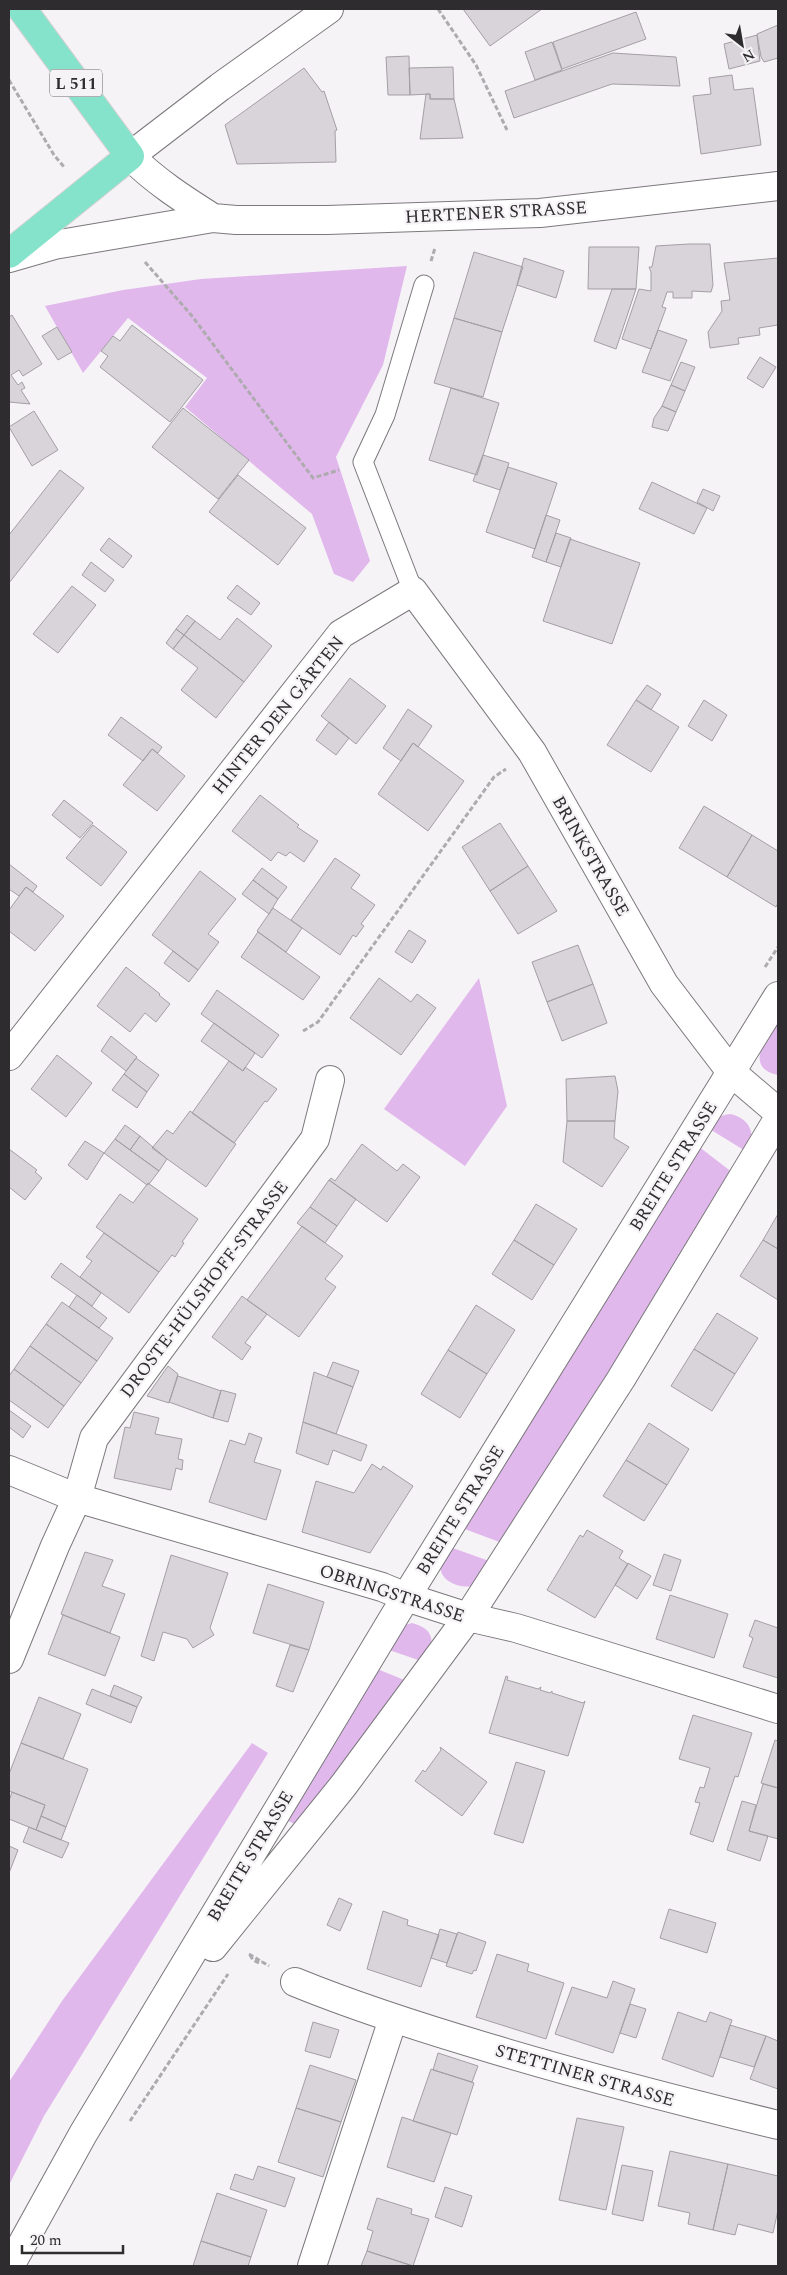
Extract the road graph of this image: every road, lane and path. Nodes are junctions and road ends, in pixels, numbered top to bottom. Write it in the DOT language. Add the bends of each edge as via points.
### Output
graph roads {
  1 [pos="22,9"];
  2 [pos="330,9"];
  3 [pos="438,9"];
  4 [pos="9,80"];
  5 [pos="506,130"];
  6 [pos="130,156"];
  7 [pos="778,186"];
  8 [pos="84,193"];
  9 [pos="444,216"];
  10 [pos="213,218"];
  11 [pos="120,234"];
  12 [pos="9,254"];
  13 [pos="9,258"];
  14 [pos="424,286"];
  15 [pos="363,462"];
  16 [pos="413,591"];
  17 [pos="532,752"];
  18 [pos="778,996"];
  19 [pos="303,1032"];
  20 [pos="9,1056"];
  21 [pos="731,1072"];
  22 [pos="330,1080"];
  23 [pos="778,1112"];
  24 [pos="778,1119"];
  25 [pos="9,1470"];
  26 [pos="77,1498"];
  27 [pos="406,1597"];
  28 [pos="468,1617"];
  29 [pos="9,1659"];
  30 [pos="778,1709"];
  31 [pos="296,1982"];
  32 [pos="393,2019"];
  33 [pos="148,2028"];
  34 [pos="778,2125"];
  35 [pos="10,2266"];
  36 [pos="312,2266"];
  1 -- 6 [label="main road, L 511"];
  2 -- 6 [label="street"];
  3 -- 5 [label="path" via="476,65"];
  4 -- 8 [label="path" via="54,155"];
  6 -- 8 [label="main road"];
  6 -- 10 [label="street, HERTENER STRASSE" via="172,192"];
  7 -- 9 [label="street, HERTENER STRASSE" via="540,213"];
  8 -- 12 [label="main road"];
  9 -- 10 [label="street, HERTENER STRASSE" via="327,220"];
  9 -- 14 [label="path"];
  10 -- 11 [label="street, HERTENER STRASSE"];
  11 -- 13 [label="street, HERTENER STRASSE" via="54,245"];
  11 -- 15 [label="path" via="192,316 312,478"];
  14 -- 15 [label="lane" via="385,415"];
  15 -- 16 [label="lane"];
  16 -- 17 [label="street, BRINKSTRASSE"];
  16 -- 20 [label="street, HINTER DEN GÄRTEN" via="341,634"];
  17 -- 19 [label="path" via="494,777 318,1022"];
  17 -- 21 [label="street, BRINKSTRASSE" via="664,984"];
  18 -- 21 [label="street, BREITE STRASSE"];
  21 -- 23 [label="street, BRINKSTRASSE"];
  21 -- 27 [label="street, BREITE STRASSE"];
  22 -- 26 [label="street, DROSTE-HÜLSHOFF-STRASSE" via="315,1139 94,1438"];
  24 -- 28 [label="street, BREITE STRASSE" via="621,1379"];
  25 -- 26 [label="street, OBRINGSTRASSE"];
  26 -- 27 [label="street, OBRINGSTRASSE"];
  26 -- 29 [label="street, DROSTE-HÜLSHOFF-STRASSE"];
  27 -- 28 [label="street, OBRINGSTRASSE"];
  27 -- 33 [label="street, BREITE STRASSE"];
  28 -- 30 [label="street, OBRINGSTRASSE" via="516,1628"];
  28 -- 33 [label="street, BREITE STRASSE" via="344,1786"];
  31 -- 32 [label="street, STETTINER STRASSE"];
  32 -- 34 [label="street, STETTINER STRASSE" via="681,2102"];
  32 -- 36 [label="street"];
  33 -- 35 [label="street, BREITE STRASSE" via="83,2134"];
}
